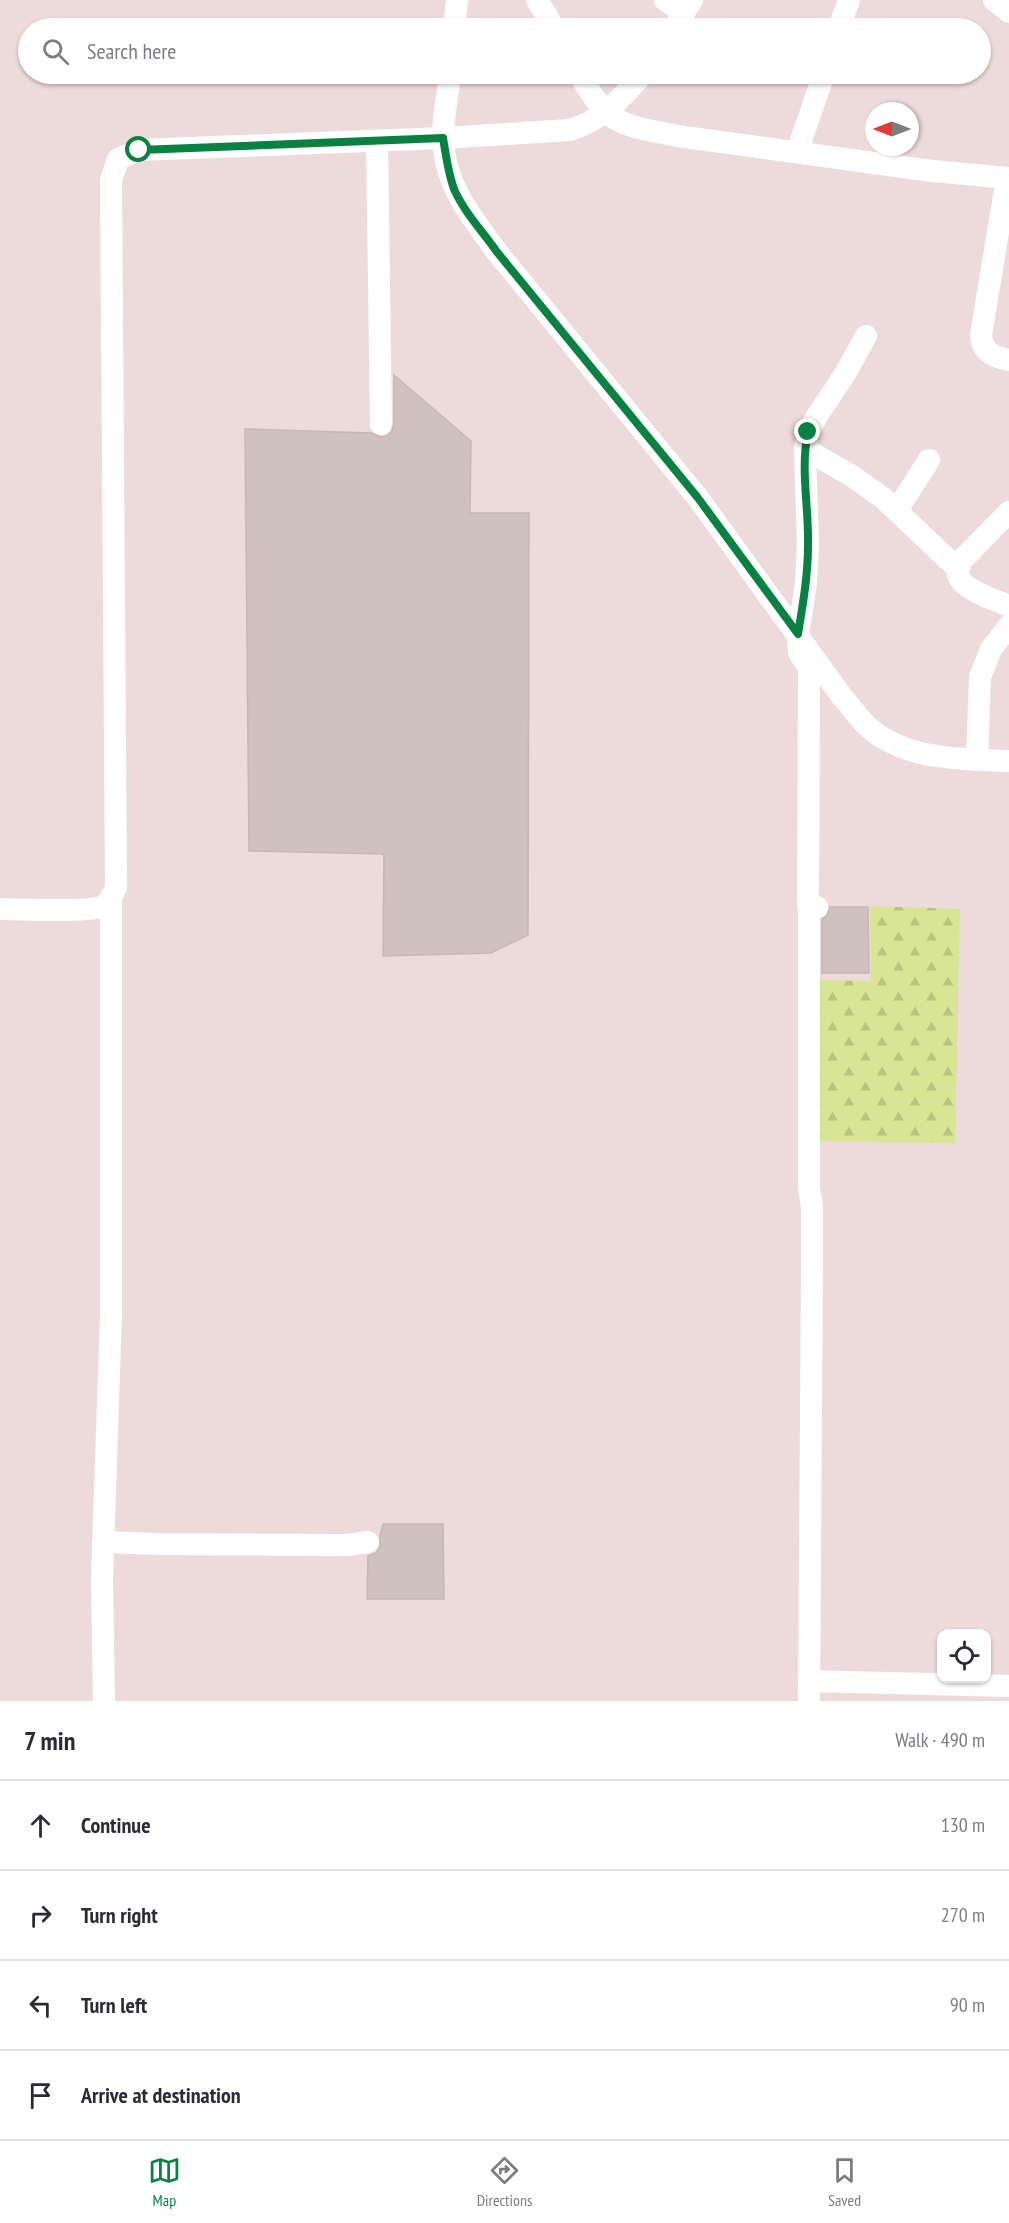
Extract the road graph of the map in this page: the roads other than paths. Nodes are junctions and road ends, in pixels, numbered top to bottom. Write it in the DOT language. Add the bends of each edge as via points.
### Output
graph roads {
  1 [pos="537,0"];
  2 [pos="665,0"];
  3 [pos="849,0"];
  4 [pos="994,0"];
  5 [pos="459,2"];
  6 [pos="1009,12"];
  7 [pos="683,14"];
  8 [pos="456,18"];
  9 [pos="548,18"];
  10 [pos="843,18"];
  11 [pos="449,84"];
  12 [pos="586,84"];
  13 [pos="633,84"];
  14 [pos="821,84"];
  15 [pos="606,112"];
  16 [pos="443,138"];
  17 [pos="377,141"];
  18 [pos="797,152"];
  19 [pos="1008,178"];
  20 [pos="866,336"];
  21 [pos="1009,360"];
  22 [pos="381,424"];
  23 [pos="805,449"];
  24 [pos="929,460"];
  25 [pos="897,510"];
  26 [pos="1009,512"];
  27 [pos="958,570"];
  28 [pos="1009,606"];
  29 [pos="1009,626"];
  30 [pos="798,634"];
  31 [pos="976,760"];
  32 [pos="1009,761"];
  33 [pos="111,899"];
  34 [pos="0,909"];
  35 [pos="103,1542"];
  36 [pos="369,1542"];
  37 [pos="1009,1686"];
  38 [pos="809,1691"];
  39 [pos="104,1701"];
  1 -- 9 [label="street"];
  2 -- 7 [label="street"];
  3 -- 10 [label="street"];
  4 -- 6 [label="street"];
  5 -- 8 [label="street"];
  11 -- 16 [label="street"];
  12 -- 15 [label="street"];
  13 -- 15 [label="street"];
  14 -- 18 [label="street"];
  15 -- 16 [label="street" via="569,130"];
  15 -- 18 [label="street" via="660,133"];
  16 -- 17 [label="street"];
  16 -- 30 [label="street" via="449,175 466,210 698,498"];
  17 -- 22 [label="street"];
  17 -- 33 [label="street" via="139,150 118,159 111,180 117,877"];
  18 -- 19 [label="street"];
  19 -- 21 [label="street" via="981,335 984,349"];
  20 -- 23 [label="street" via="808,432"];
  23 -- 25 [label="street" via="852,476"];
  23 -- 30 [label="street" via="808,544"];
  24 -- 25 [label="street"];
  25 -- 27 [label="street"];
  26 -- 27 [label="street" via="961,561"];
  27 -- 28 [label="street" via="960,579 972,589"];
  29 -- 31 [label="street" via="991,650 980,677"];
  30 -- 31 [label="street" via="843,698 865,724 885,739 927,754"];
  30 -- 38 [label="street" via="799,653 809,673 808,904 813,908"];
  31 -- 32 [label="street"];
  33 -- 34 [label="street" via="102,906 81,909"];
  33 -- 35 [label="street" via="111,1315"];
  35 -- 36 [label="street"];
  35 -- 39 [label="street"];
  37 -- 38 [label="street"];
}
